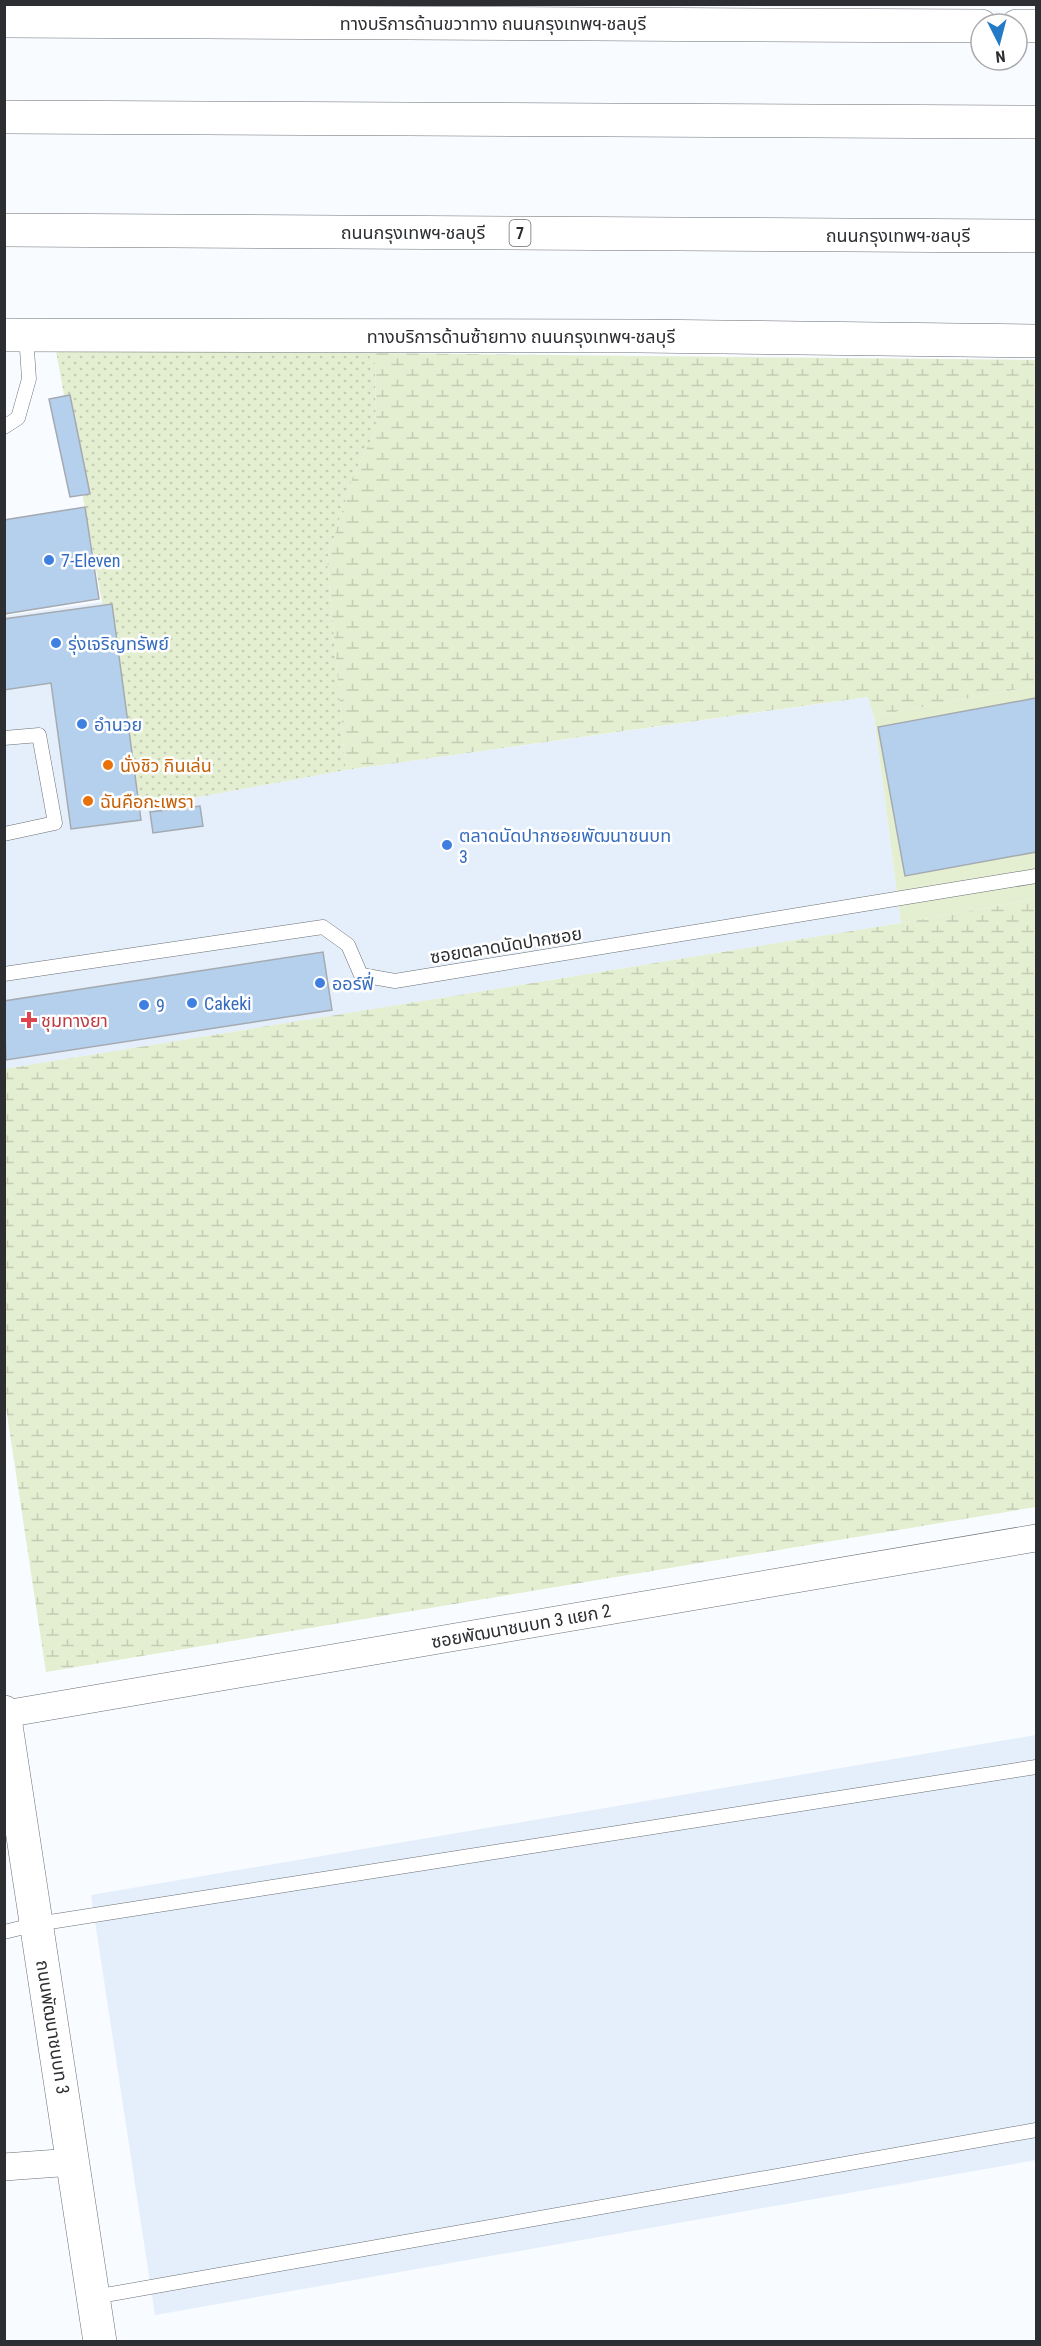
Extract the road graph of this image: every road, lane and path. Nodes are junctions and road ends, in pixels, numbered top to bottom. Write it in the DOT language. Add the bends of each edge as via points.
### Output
graph roads {
  1 [pos="4,21"];
  2 [pos="969,26"];
  3 [pos="4,117"];
  4 [pos="1036,123"];
  5 [pos="4,230"];
  6 [pos="1036,236"];
  7 [pos="15,335"];
  8 [pos="1036,341"];
  9 [pos="4,427"];
  10 [pos="4,738"];
  11 [pos="4,834"];
  12 [pos="1036,876"];
  13 [pos="4,974"];
  14 [pos="1036,1538"];
  15 [pos="5,1713"];
  16 [pos="1036,1767"];
  17 [pos="10,1776"];
  18 [pos="37,1924"];
  19 [pos="4,1932"];
  20 [pos="1036,2130"];
  21 [pos="73,2162"];
  22 [pos="4,2167"];
  23 [pos="94,2297"];
  24 [pos="100,2342"];
  1 -- 2 [label="main road, ทางบริการด้านขวาทาง ถนนกรุงเทพฯ-ชลบุรี"];
  3 -- 4 [label="main road"];
  5 -- 6 [label="main road, ถนนกรุงเทพฯ-ชลบุรี / 7"];
  7 -- 8 [label="main road, ทางบริการด้านซ้ายทาง ถนนกรุงเทพฯ-ชลบุรี"];
  7 -- 9 [label="lane" via="30,379 18,418"];
  10 -- 11 [label="lane" via="39,735 55,823"];
  12 -- 13 [label="lane, ซอยตลาดนัดปากซอย" via="394,981 361,975 348,945 323,927"];
  14 -- 15 [label="street, ซอยพัฒนาชนบท 3 แยก 2"];
  15 -- 17 [label="main road, ถนนพัฒนาชนบท 3"];
  16 -- 18 [label="lane"];
  17 -- 18 [label="main road, ถนนพัฒนาชนบท 3"];
  18 -- 19 [label="lane"];
  18 -- 21 [label="main road, ถนนพัฒนาชนบท 3"];
  20 -- 23 [label="lane"];
  21 -- 22 [label="street"];
  21 -- 23 [label="main road, ถนนพัฒนาชนบท 3"];
  23 -- 24 [label="main road, ถนนพัฒนาชนบท 3"];
}
